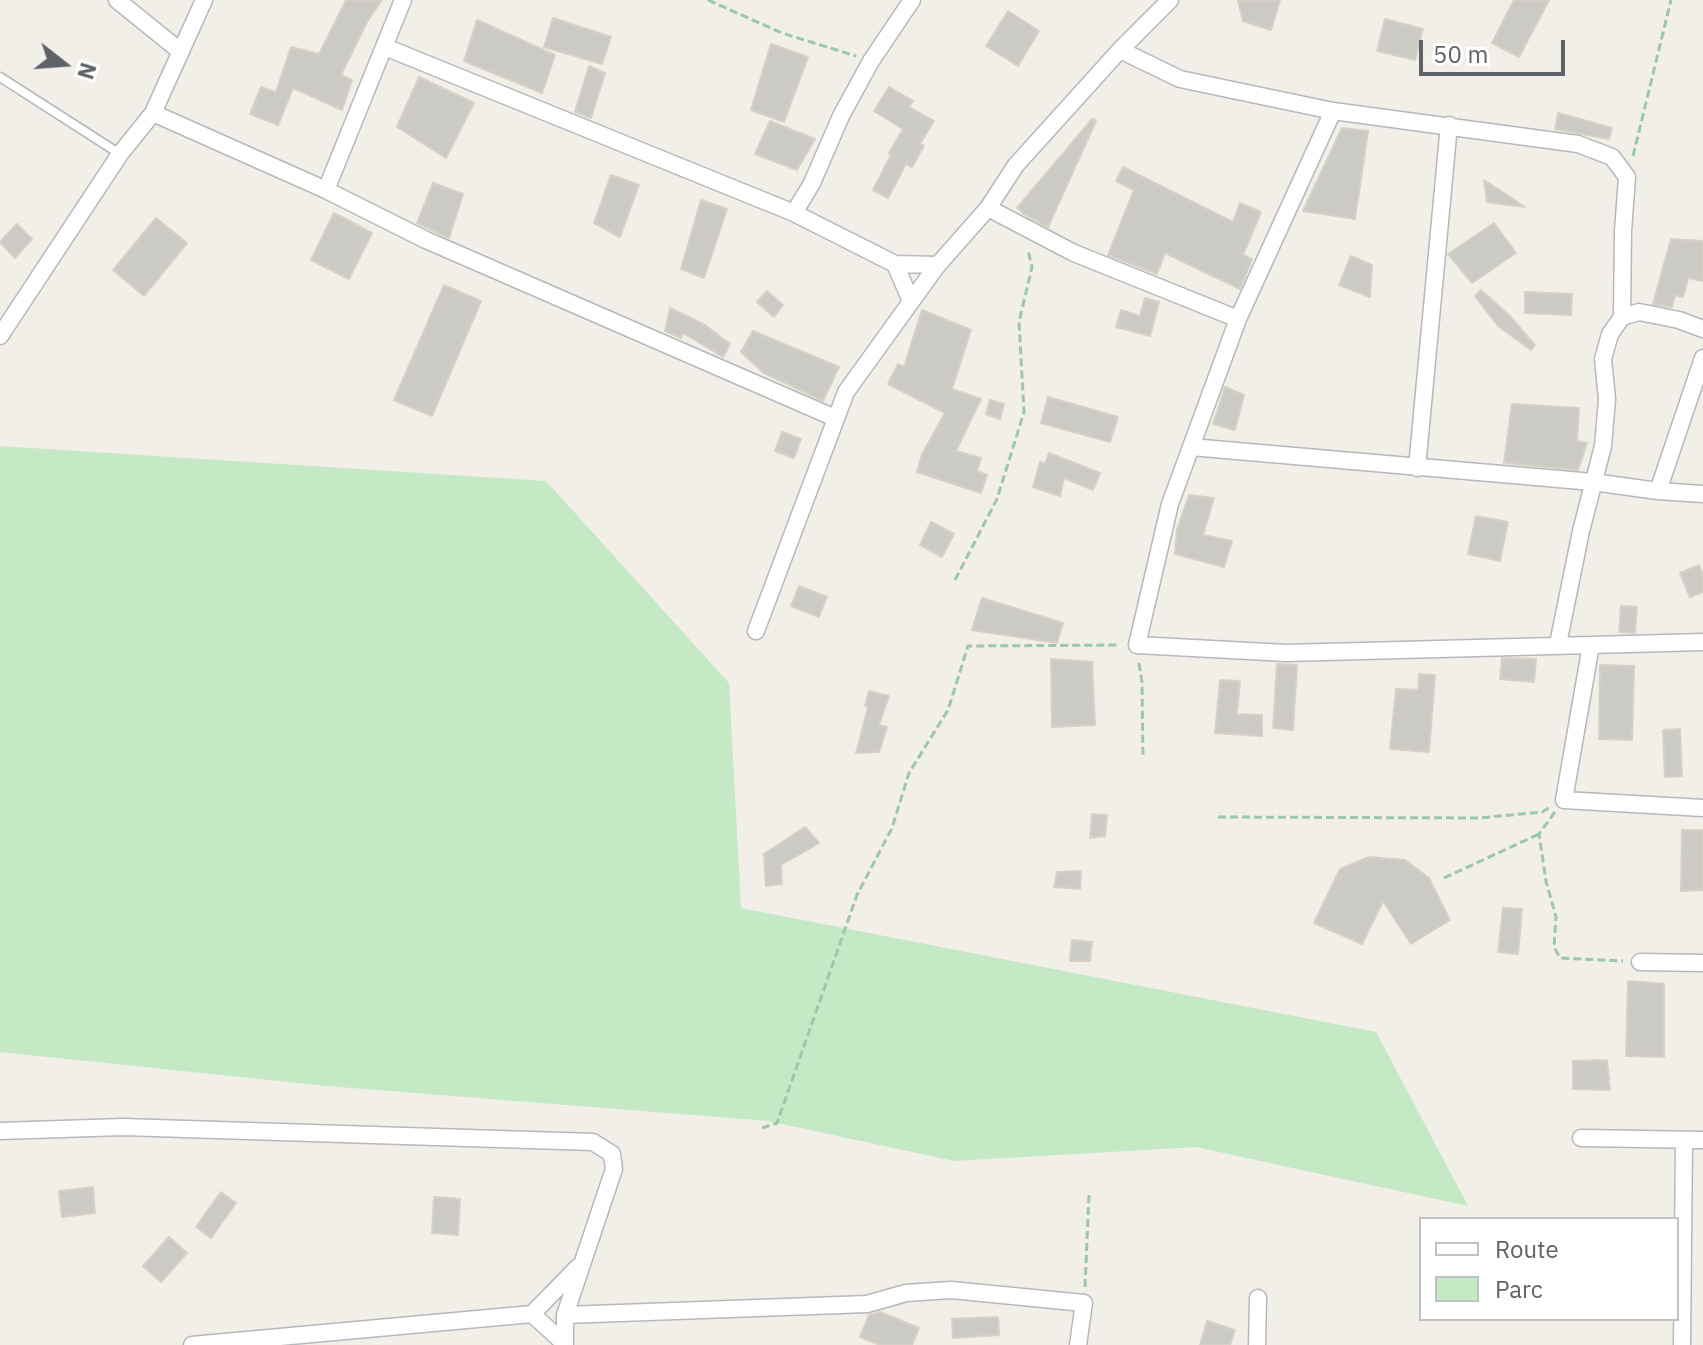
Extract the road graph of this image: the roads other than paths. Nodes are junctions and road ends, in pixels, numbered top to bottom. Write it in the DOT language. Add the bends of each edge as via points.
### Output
graph roads {
  1 [pos="117,0"];
  2 [pos="204,0"];
  3 [pos="403,0"];
  4 [pos="912,0"];
  5 [pos="1170,0"];
  6 [pos="385,47"];
  7 [pos="1120,50"];
  8 [pos="180,51"];
  9 [pos="0,77"];
  10 [pos="1333,111"];
  11 [pos="153,113"];
  12 [pos="1449,125"];
  13 [pos="120,154"];
  14 [pos="326,190"];
  15 [pos="988,208"];
  16 [pos="794,213"];
  17 [pos="895,264"];
  18 [pos="938,265"];
  19 [pos="911,301"];
  20 [pos="1622,317"];
  21 [pos="1238,319"];
  22 [pos="1703,329"];
  23 [pos="0,336"];
  24 [pos="1703,358"];
  25 [pos="835,418"];
  26 [pos="1191,447"];
  27 [pos="1417,468"];
  28 [pos="1593,482"];
  29 [pos="1658,491"];
  30 [pos="1703,494"];
  31 [pos="756,631"];
  32 [pos="1703,642"];
  33 [pos="1558,644"];
  34 [pos="1591,645"];
  35 [pos="1703,808"];
  36 [pos="1640,962"];
  37 [pos="1703,963"];
  38 [pos="0,1131"];
  39 [pos="1581,1138"];
  40 [pos="1684,1140"];
  41 [pos="1703,1140"];
  42 [pos="581,1263"];
  43 [pos="1258,1298"];
  44 [pos="532,1314"];
  45 [pos="565,1315"];
  46 [pos="565,1344"];
  47 [pos="192,1345"];
  48 [pos="1078,1345"];
  49 [pos="1257,1345"];
  50 [pos="1682,1345"];
  1 -- 8 [label="street"];
  2 -- 8 [label="street"];
  3 -- 6 [label="street"];
  4 -- 16 [label="street" via="871,61"];
  5 -- 7 [label="street"];
  6 -- 14 [label="street"];
  6 -- 16 [label="street"];
  7 -- 10 [label="street" via="1180,79"];
  7 -- 15 [label="street" via="1016,165"];
  8 -- 11 [label="street"];
  9 -- 13 [label="lane"];
  10 -- 12 [label="street"];
  10 -- 21 [label="street"];
  11 -- 13 [label="street"];
  11 -- 14 [label="street"];
  12 -- 20 [label="street" via="1578,144 1612,157 1627,177"];
  12 -- 27 [label="street"];
  13 -- 23 [label="street"];
  14 -- 25 [label="street" via="426,240"];
  15 -- 18 [label="street"];
  15 -- 21 [label="street" via="1074,253"];
  16 -- 17 [label="street"];
  17 -- 18 [label="street"];
  17 -- 19 [label="street"];
  18 -- 19 [label="street"];
  19 -- 25 [label="street" via="846,392"];
  20 -- 22 [label="street" via="1639,312"];
  20 -- 28 [label="street" via="1603,359 1607,399"];
  21 -- 26 [label="street"];
  24 -- 29 [label="street"];
  25 -- 31 [label="street"];
  26 -- 27 [label="street"];
  26 -- 33 [label="street" via="1170,504 1137,645 1286,653"];
  27 -- 28 [label="street"];
  28 -- 29 [label="street"];
  28 -- 33 [label="street"];
  29 -- 30 [label="street"];
  32 -- 34 [label="street"];
  33 -- 34 [label="street"];
  34 -- 35 [label="street" via="1564,800"];
  36 -- 37 [label="street"];
  38 -- 42 [label="street" via="123,1127 593,1142 612,1154 614,1169"];
  39 -- 40 [label="street"];
  40 -- 41 [label="street"];
  40 -- 50 [label="street"];
  42 -- 44 [label="street"];
  42 -- 45 [label="street"];
  43 -- 49 [label="street"];
  44 -- 46 [label="street"];
  44 -- 47 [label="street"];
  45 -- 46 [label="street"];
  45 -- 48 [label="street" via="867,1304 906,1293 951,1290 1084,1303"];
}
